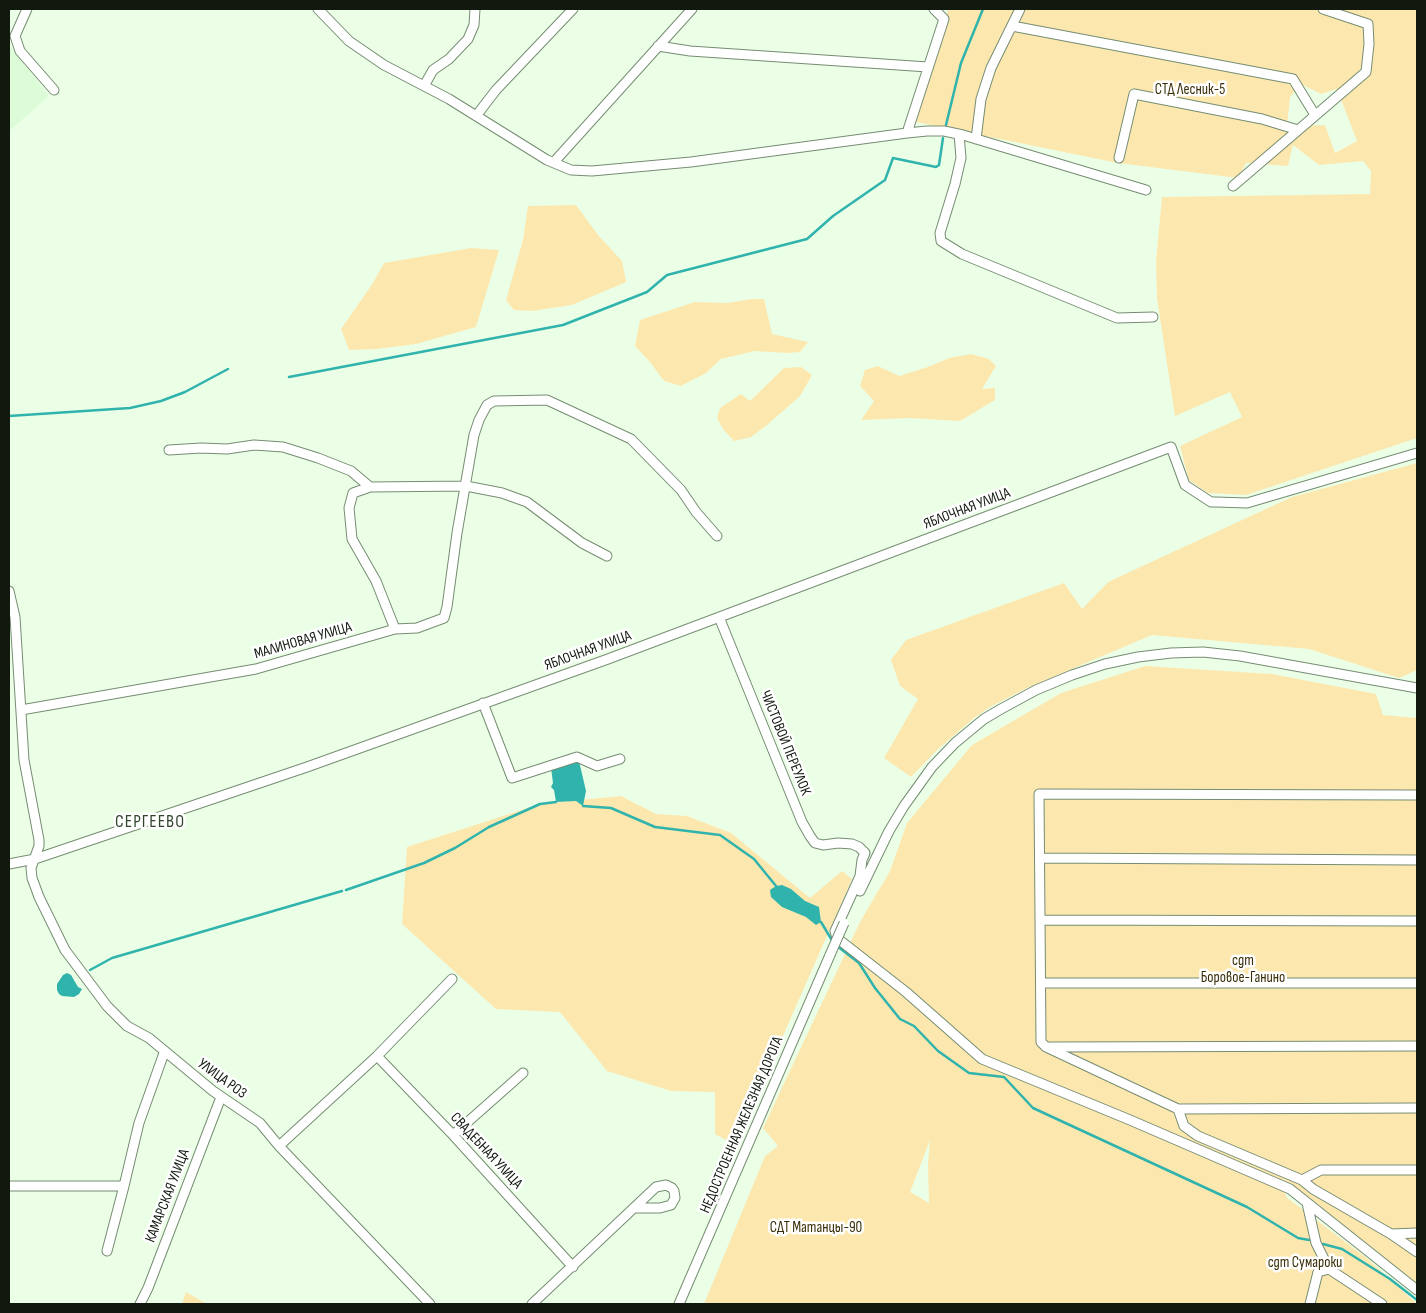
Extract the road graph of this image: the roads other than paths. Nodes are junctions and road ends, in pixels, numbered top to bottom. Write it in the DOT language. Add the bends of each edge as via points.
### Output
graph roads {
  1 [pos="28,9"];
  2 [pos="318,9"];
  3 [pos="474,9"];
  4 [pos="573,9"];
  5 [pos="692,9"];
  6 [pos="934,9"];
  7 [pos="1020,9"];
  8 [pos="1322,9"];
  9 [pos="1012,26"];
  10 [pos="658,46"];
  11 [pos="928,67"];
  12 [pos="424,86"];
  13 [pos="54,90"];
  14 [pos="476,116"];
  15 [pos="1315,116"];
  16 [pos="1298,130"];
  17 [pos="907,133"];
  18 [pos="959,134"];
  19 [pos="976,139"];
  20 [pos="1119,158"];
  21 [pos="554,162"];
  22 [pos="1232,186"];
  23 [pos="1146,190"];
  24 [pos="1153,317"];
  25 [pos="169,450"];
  26 [pos="1417,453"];
  27 [pos="466,486"];
  28 [pos="370,487"];
  29 [pos="718,536"];
  30 [pos="606,556"];
  31 [pos="9,591"];
  32 [pos="719,617"];
  33 [pos="395,629"];
  34 [pos="1417,688"];
  35 [pos="483,703"];
  36 [pos="21,710"];
  37 [pos="620,759"];
  38 [pos="1417,795"];
  39 [pos="1040,858"];
  40 [pos="35,859"];
  41 [pos="1417,860"];
  42 [pos="9,864"];
  43 [pos="1040,920"];
  44 [pos="1417,921"];
  45 [pos="452,979"];
  46 [pos="1041,983"];
  47 [pos="1417,983"];
  48 [pos="1417,1046"];
  49 [pos="1046,1047"];
  50 [pos="164,1053"];
  51 [pos="377,1056"];
  52 [pos="523,1073"];
  53 [pos="221,1097"];
  54 [pos="1417,1108"];
  55 [pos="1178,1109"];
  56 [pos="452,1135"];
  57 [pos="280,1146"];
  58 [pos="1417,1170"];
  59 [pos="1302,1180"];
  60 [pos="9,1186"];
  61 [pos="124,1186"];
  62 [pos="1307,1203"];
  63 [pos="636,1208"];
  64 [pos="1417,1233"];
  65 [pos="1391,1234"];
  66 [pos="107,1250"];
  67 [pos="1417,1252"];
  68 [pos="573,1266"];
  69 [pos="1329,1269"];
  70 [pos="1417,1290"];
  71 [pos="140,1304"];
  72 [pos="430,1304"];
  73 [pos="532,1304"];
  74 [pos="678,1304"];
  75 [pos="1310,1304"];
  76 [pos="1382,1304"];
  1 -- 13 [label="street" via="15,36 20,51"];
  2 -- 12 [label="street" via="349,41 384,65"];
  3 -- 12 [label="street" via="474,26 468,38 450,59 433,70"];
  4 -- 14 [label="street" via="496,90"];
  5 -- 10 [label="street"];
  6 -- 11 [label="street" via="944,19"];
  7 -- 9 [label="street"];
  8 -- 15 [label="street" via="1368,24 1370,44 1366,72"];
  9 -- 15 [label="street" via="1293,79"];
  9 -- 19 [label="street" via="991,68 981,99"];
  10 -- 11 [label="street" via="690,51"];
  10 -- 21 [label="street"];
  11 -- 17 [label="street"];
  12 -- 14 [label="street"];
  14 -- 21 [label="street"];
  15 -- 16 [label="street"];
  16 -- 20 [label="street" via="1262,119 1134,94"];
  16 -- 22 [label="street"];
  17 -- 18 [label="street" via="944,131"];
  17 -- 21 [label="street" via="691,162 612,169 571,170"];
  18 -- 19 [label="street"];
  18 -- 24 [label="street" via="961,158 940,233 941,241 962,254 1117,318"];
  19 -- 23 [label="street"];
  25 -- 28 [label="street" via="254,445 283,448 351,471"];
  26 -- 32 [label="street, ЯБЛОЧНАЯ УЛИЦА" via="1247,503 1211,502 1185,485 1171,447"];
  27 -- 28 [label="street"];
  27 -- 29 [label="street" via="474,435 487,405 494,401 547,400 631,439 681,490"];
  27 -- 30 [label="street" via="527,502 582,543"];
  27 -- 33 [label="street, МАЛИНОВАЯ УЛИЦА" via="444,618 417,628"];
  28 -- 33 [label="street" via="353,494 349,508 352,539 376,582"];
  31 -- 36 [label="street, УЛИЦА РОЗ" via="15,617"];
  32 -- 35 [label="street, ЯБЛОЧНАЯ УЛИЦА"];
  32 -- 62 [label="street, ЧИСТОВОЙ ПЕРЕУЛОК" via="810,836 815,843 852,844 865,853 860,876 835,931 837,938 906,992 982,1059 1290,1189"];
  33 -- 36 [label="street, МАЛИНОВАЯ УЛИЦА" via="256,669"];
  34 -- 74 [label="street, НЕДОСТРОЕННАЯ ЖЕЛЕЗНАЯ ДОРОГА, bridge" via="1240,656 1171,653 1122,659 1054,682 984,719 955,743 932,768 889,831 844,923"];
  35 -- 37 [label="street" via="512,778 576,757 597,766"];
  35 -- 40 [label="street, ЯБЛОЧНАЯ УЛИЦА" via="307,767"];
  36 -- 40 [label="street, УЛИЦА РОЗ" via="24,760 39,840"];
  38 -- 39 [label="street" via="1039,794"];
  39 -- 41 [label="street"];
  39 -- 43 [label="street"];
  40 -- 42 [label="street, ЯБЛОЧНАЯ УЛИЦА"];
  40 -- 50 [label="street, УЛИЦА РОЗ" via="31,868 32,878 65,950 107,1006 127,1026 149,1038"];
  43 -- 44 [label="street"];
  43 -- 46 [label="street"];
  45 -- 51 [label="street"];
  46 -- 47 [label="street"];
  46 -- 49 [label="street" via="1041,1042"];
  48 -- 49 [label="street"];
  49 -- 55 [label="street"];
  50 -- 53 [label="street, УЛИЦА РОЗ"];
  50 -- 61 [label="street" via="139,1123"];
  51 -- 56 [label="street, СВАДЕБНАЯ УЛИЦА"];
  51 -- 57 [label="street"];
  52 -- 56 [label="street"];
  53 -- 57 [label="street, УЛИЦА РОЗ" via="260,1123"];
  53 -- 71 [label="street, КАМАРСКАЯ УЛИЦА"];
  54 -- 55 [label="street"];
  55 -- 59 [label="street" via="1184,1126 1198,1136"];
  56 -- 68 [label="street, СВАДЕБНАЯ УЛИЦА"];
  57 -- 72 [label="street, УЛИЦА РОЗ"];
  58 -- 59 [label="street" via="1321,1170"];
  59 -- 65 [label="street"];
  60 -- 61 [label="street"];
  61 -- 66 [label="street"];
  62 -- 69 [label="street" via="1316,1243"];
  62 -- 70 [label="street"];
  63 -- 68 [label="street"];
  64 -- 65 [label="street"];
  65 -- 67 [label="street"];
  68 -- 73 [label="street"];
  69 -- 75 [label="street" via="1318,1272"];
  69 -- 76 [label="street"];
}
